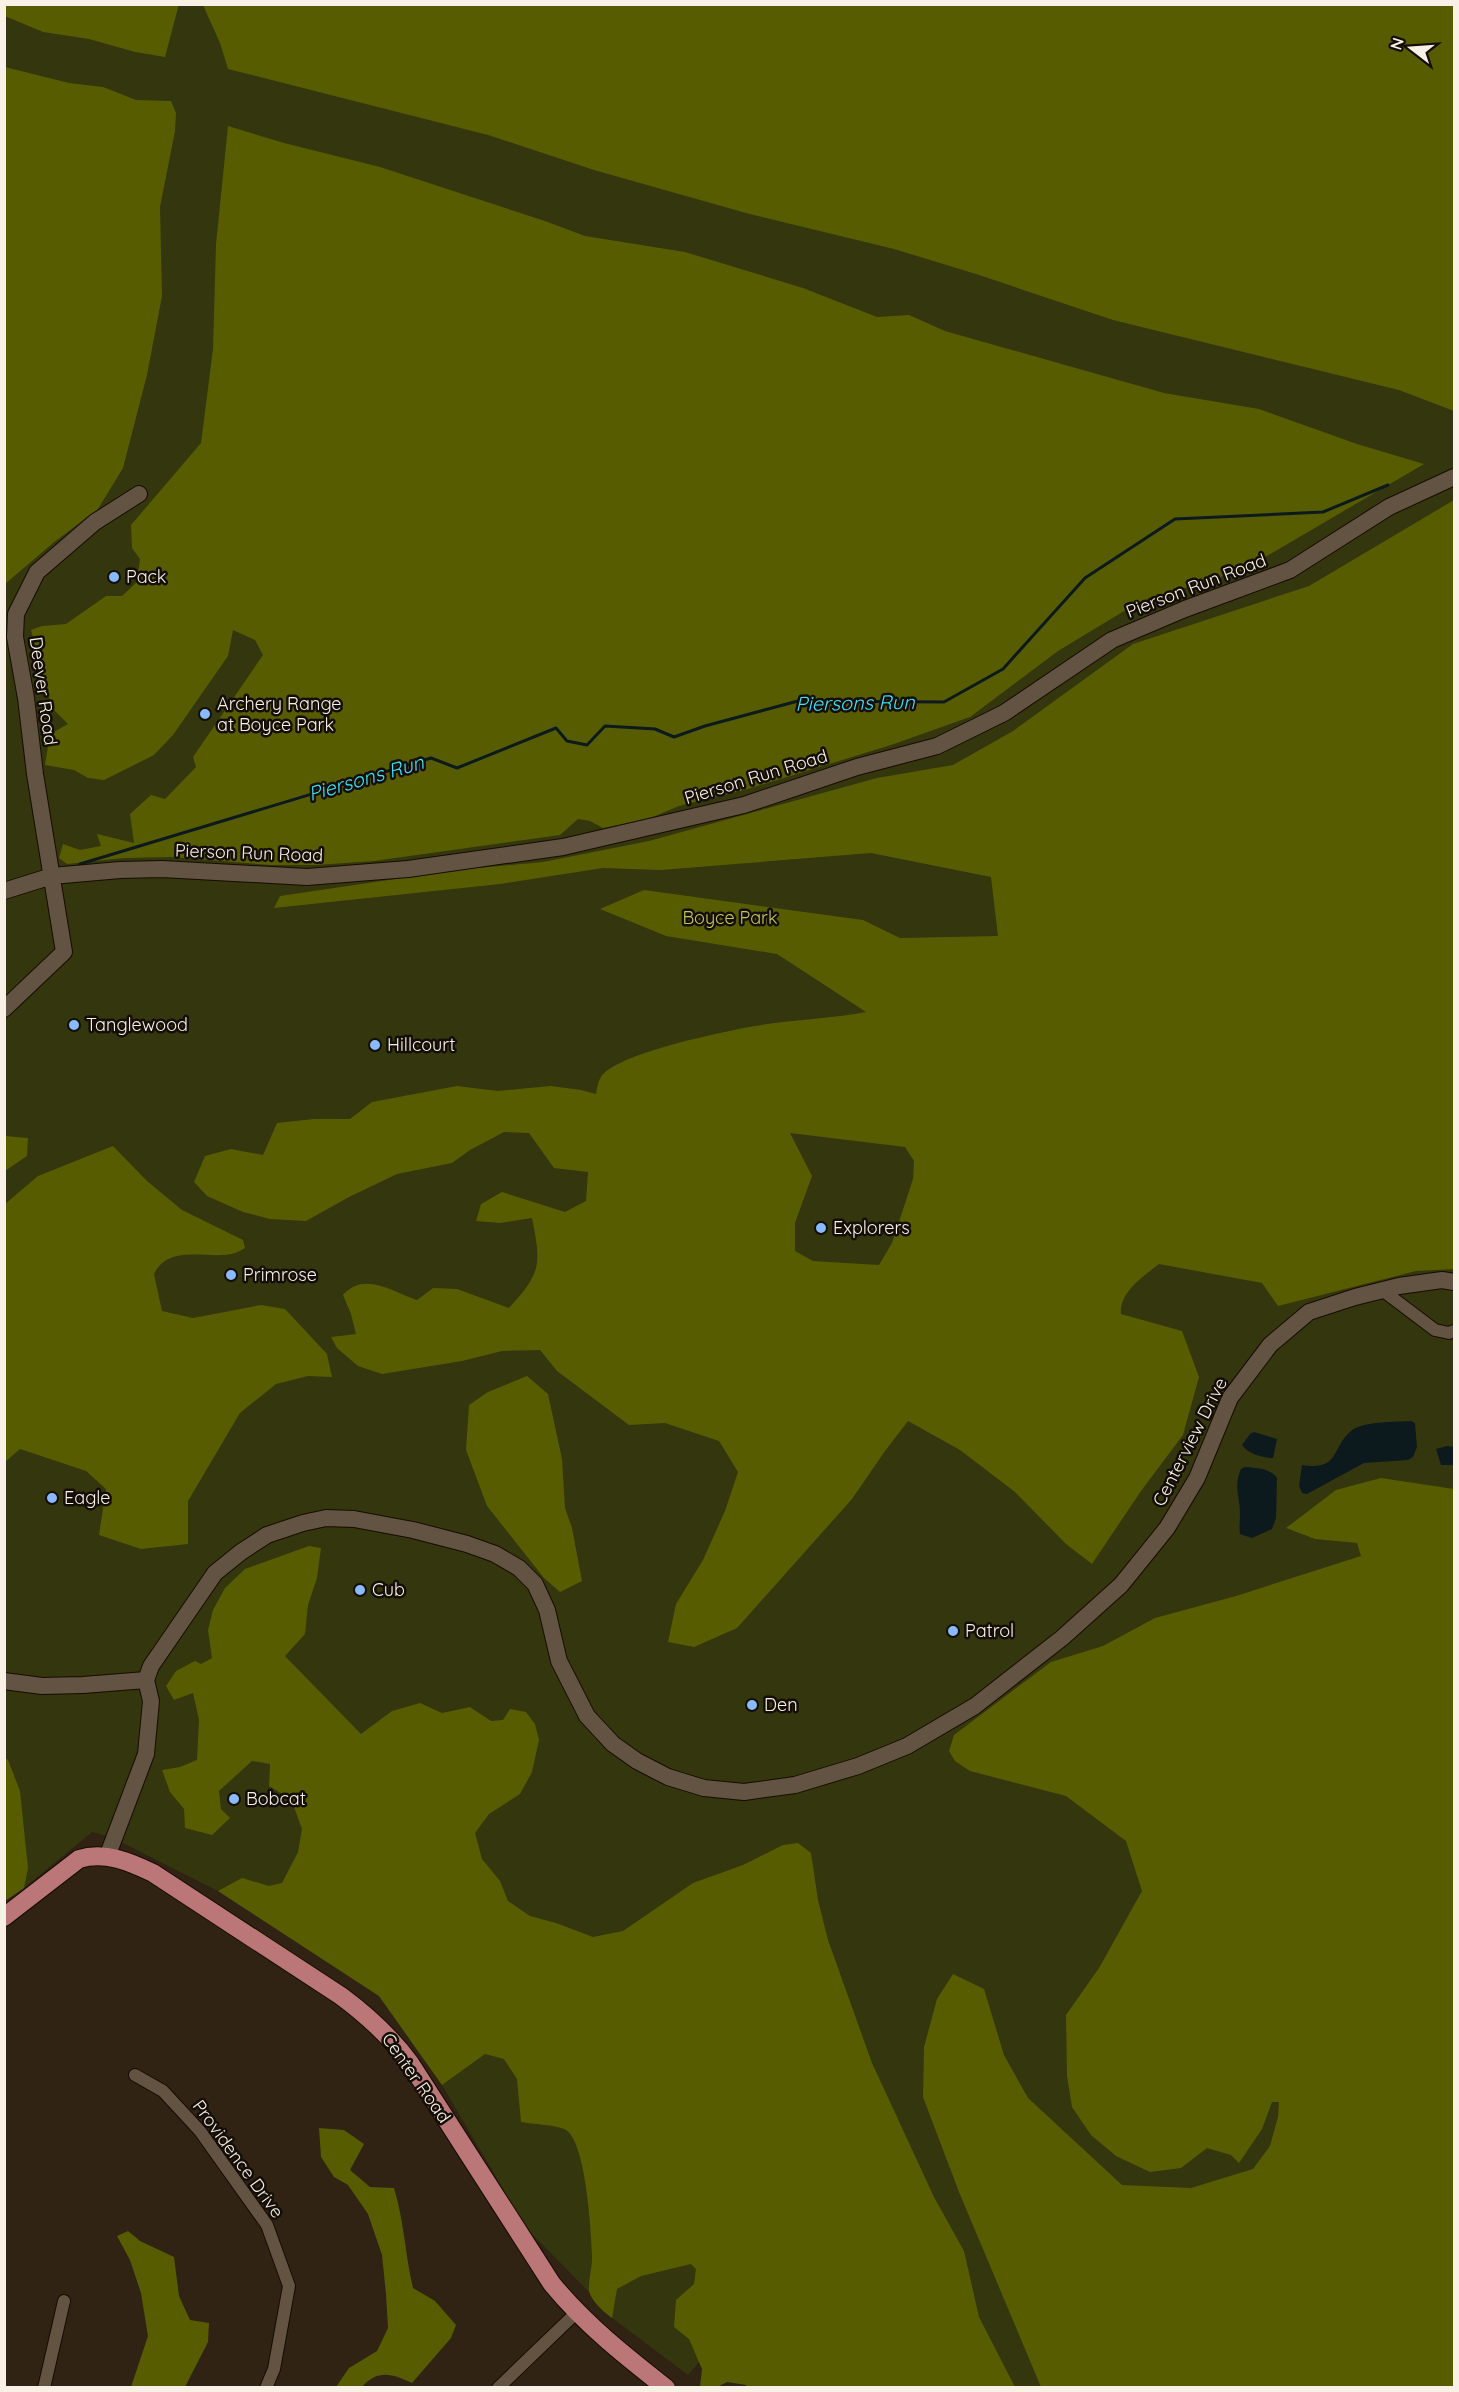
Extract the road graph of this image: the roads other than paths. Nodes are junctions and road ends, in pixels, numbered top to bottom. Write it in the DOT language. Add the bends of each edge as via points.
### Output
graph roads {
  1 [pos="1455,477"];
  2 [pos="140,494"];
  3 [pos="52,876"];
  4 [pos="4,891"];
  5 [pos="4,1009"];
  6 [pos="1455,1282"];
  7 [pos="1382,1290"];
  8 [pos="1455,1330"];
  9 [pos="146,1680"];
  10 [pos="4,1681"];
  11 [pos="106,1857"];
  12 [pos="4,1917"];
  13 [pos="135,2076"];
  14 [pos="64,2301"];
  15 [pos="576,2313"];
  16 [pos="44,2388"];
  17 [pos="266,2388"];
  18 [pos="498,2388"];
  19 [pos="666,2388"];
  1 -- 3 [label="street, Pierson Run Road" via="1389,507 1290,570 1112,640 1004,713 938,746 857,767 744,805 564,847 408,869 308,877 162,869"];
  2 -- 3 [label="street, Deever Road" via="95,522 37,572 16,614 15,636"];
  3 -- 4 [label="street, Pierson Run Road"];
  3 -- 5 [label="street, Deever Road" via="64,952"];
  6 -- 7 [label="street, Centerview Drive" via="1442,1280"];
  7 -- 8 [label="street" via="1435,1330"];
  7 -- 9 [label="street, Centerview Drive" via="1310,1312 1270,1345 1230,1398 1197,1478 1167,1528 1121,1585 1062,1638 975,1706 907,1746 858,1766 795,1785 744,1792 704,1788 668,1777 613,1744 587,1716 560,1661 547,1610 535,1584 519,1568 467,1544 354,1519 326,1518 303,1523 267,1535 241,1552 215,1573"];
  9 -- 10 [label="street" via="42,1686"];
  9 -- 11 [label="street" via="151,1701 146,1754"];
  11 -- 12 [label="main road, Center Road" via="79,1859"];
  11 -- 15 [label="main road, Center Road" via="127,1861 172,1886 341,1996 391,2038 552,2284"];
  13 -- 17 [label="street, Providence Drive" via="163,2091 200,2131 267,2225 289,2286 274,2369"];
  14 -- 16 [label="street"];
  15 -- 18 [label="street"];
  15 -- 19 [label="main road, Center Road"];
}
